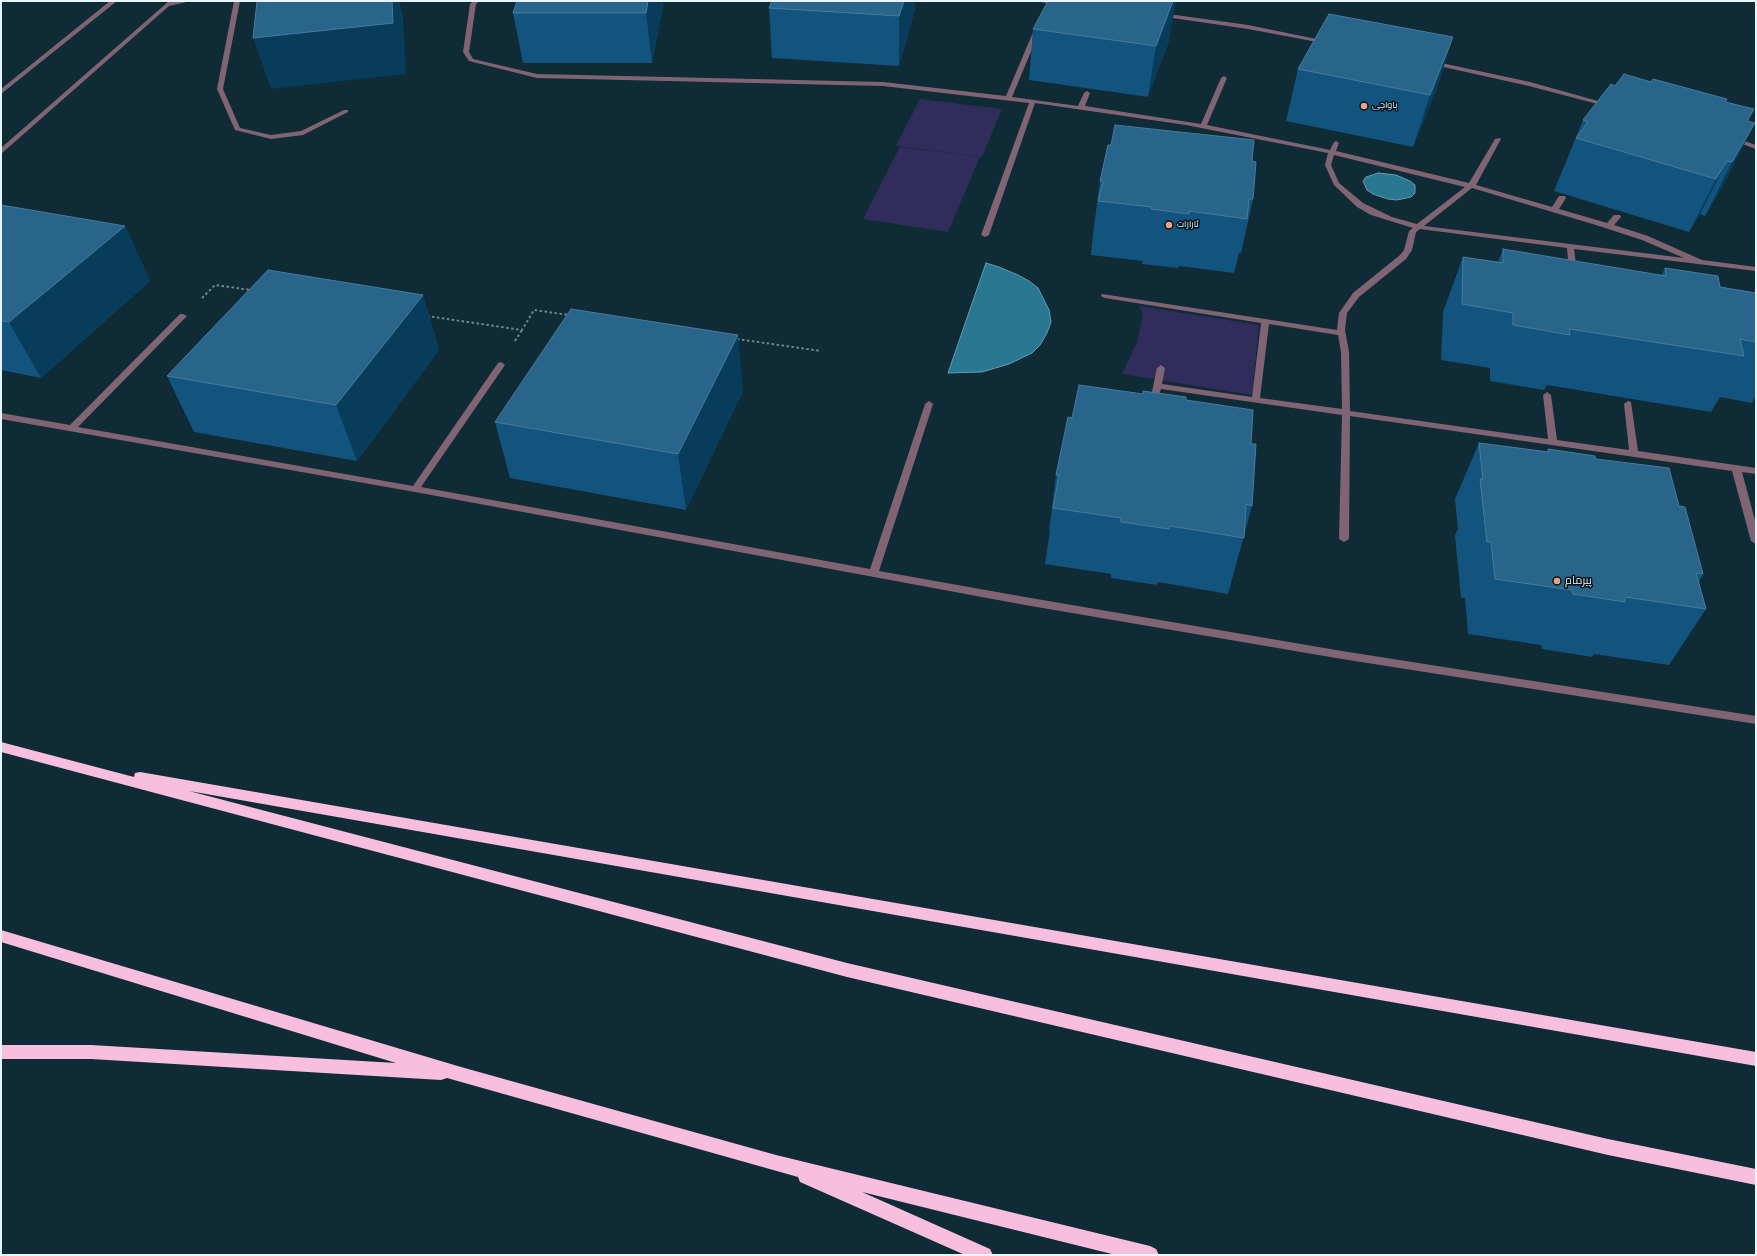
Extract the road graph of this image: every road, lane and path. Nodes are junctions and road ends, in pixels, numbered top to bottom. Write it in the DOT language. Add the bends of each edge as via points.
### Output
graph roads {
  1 [pos="114,1"];
  2 [pos="188,1"];
  3 [pos="237,1"];
  4 [pos="476,1"];
  5 [pos="1039,1"];
  6 [pos="170,3"];
  7 [pos="1070,5"];
  8 [pos="1156,14"];
  9 [pos="1037,30"];
  10 [pos="1331,42"];
  11 [pos="1426,61"];
  12 [pos="1224,78"];
  13 [pos="1,92"];
  14 [pos="1087,93"];
  15 [pos="1008,98"];
  16 [pos="1033,101"];
  17 [pos="1617,106"];
  18 [pos="1081,107"];
  19 [pos="346,111"];
  20 [pos="1203,126"];
  21 [pos="1724,136"];
  22 [pos="1498,139"];
  23 [pos="1336,143"];
  24 [pos="1756,147"];
  25 [pos="1,152"];
  26 [pos="1332,152"];
  27 [pos="1471,186"];
  28 [pos="1562,198"];
  29 [pos="1555,209"];
  30 [pos="1617,216"];
  31 [pos="1609,226"];
  32 [pos="1418,227"];
  33 [pos="985,234"];
  34 [pos="1570,246"];
  35 [pos="1700,262"];
  36 [pos="1756,268"];
  37 [pos="1573,272"];
  38 [pos="254,291"];
  39 [pos="1105,296"];
  40 [pos="419,315"];
  41 [pos="573,315"];
  42 [pos="183,316"];
  43 [pos="1265,321"];
  44 [pos="1342,333"];
  45 [pos="736,339"];
  46 [pos="821,351"];
  47 [pos="501,365"];
  48 [pos="1161,368"];
  49 [pos="1158,386"];
  50 [pos="1547,395"];
  51 [pos="1155,400"];
  52 [pos="1256,400"];
  53 [pos="929,404"];
  54 [pos="1628,404"];
  55 [pos="1346,412"];
  56 [pos="1,416"];
  57 [pos="72,428"];
  58 [pos="1553,442"];
  59 [pos="1634,453"];
  60 [pos="1736,468"];
  61 [pos="1756,471"];
  62 [pos="415,489"];
  63 [pos="1344,539"];
  64 [pos="1756,541"];
  65 [pos="873,573"];
  66 [pos="1756,720"];
  67 [pos="1,747"];
  68 [pos="54,763"];
  69 [pos="1,936"];
  70 [pos="1,1052"];
  71 [pos="1756,1059"];
  72 [pos="461,1075"];
  73 [pos="776,1163"];
  74 [pos="1756,1177"];
  75 [pos="984,1255"];
  76 [pos="1150,1255"];
  1 -- 13 [label="street"];
  2 -- 6 [label="street"];
  3 -- 19 [label="street" via="220,89 237,129 271,137 303,133"];
  4 -- 15 [label="street" via="473,4 466,52 471,60 537,76 883,84"];
  5 -- 7 [label="street"];
  6 -- 25 [label="street"];
  8 -- 10 [label="street"];
  9 -- 15 [label="street"];
  11 -- 17 [label="street"];
  12 -- 20 [label="street"];
  14 -- 18 [label="street"];
  15 -- 16 [label="street"];
  16 -- 18 [label="street"];
  16 -- 33 [label="street"];
  18 -- 20 [label="street" via="1185,126"];
  20 -- 26 [label="street"];
  21 -- 24 [label="street"];
  22 -- 27 [label="street"];
  23 -- 26 [label="street"];
  26 -- 27 [label="street"];
  26 -- 32 [label="street" via="1328,165 1332,176 1336,184 1348,195 1374,213"];
  27 -- 29 [label="street"];
  27 -- 32 [label="street"];
  28 -- 29 [label="street"];
  29 -- 31 [label="street"];
  30 -- 31 [label="street"];
  31 -- 35 [label="street" via="1645,238"];
  32 -- 34 [label="street"];
  32 -- 44 [label="street" via="1413,231 1404,257 1349,303 1343,313"];
  34 -- 35 [label="street"];
  34 -- 37 [label="street"];
  35 -- 36 [label="street"];
  38 -- 42 [label="path" via="215,285"];
  39 -- 43 [label="street"];
  40 -- 41 [label="path" via="522,330 534,310"];
  42 -- 57 [label="street"];
  43 -- 44 [label="street"];
  43 -- 52 [label="street"];
  44 -- 55 [label="street" via="1345,352"];
  45 -- 46 [label="path"];
  47 -- 62 [label="street"];
  48 -- 49 [label="street"];
  49 -- 51 [label="street"];
  49 -- 52 [label="street"];
  50 -- 58 [label="street"];
  52 -- 55 [label="street"];
  53 -- 65 [label="street"];
  54 -- 59 [label="street"];
  55 -- 58 [label="street"];
  55 -- 63 [label="street"];
  56 -- 57 [label="street"];
  57 -- 62 [label="street"];
  58 -- 59 [label="street"];
  59 -- 60 [label="street"];
  60 -- 61 [label="street"];
  60 -- 64 [label="street"];
  62 -- 65 [label="street"];
  65 -- 66 [label="street" via="1342,655"];
  67 -- 68 [label="highway"];
  68 -- 71 [label="highway"];
  68 -- 74 [label="highway" via="847,970 1608,1147"];
  69 -- 72 [label="highway"];
  70 -- 72 [label="highway" via="91,1052"];
  72 -- 73 [label="highway"];
  73 -- 75 [label="highway"];
  73 -- 76 [label="highway"];
}
